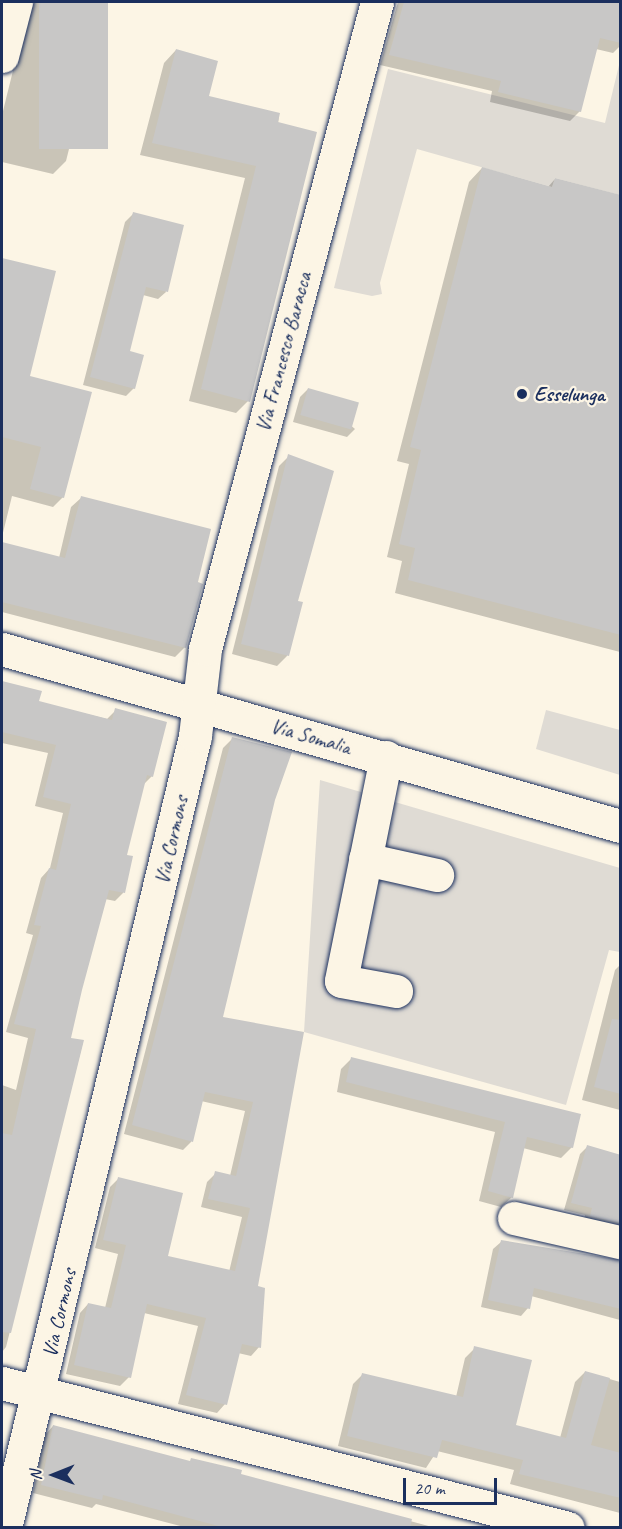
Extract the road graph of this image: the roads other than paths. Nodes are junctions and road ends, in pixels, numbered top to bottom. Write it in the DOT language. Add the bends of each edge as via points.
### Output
graph roads {
  1 [pos="16,2"];
  2 [pos="377,2"];
  3 [pos="2,56"];
  4 [pos="2,649"];
  5 [pos="198,703"];
  6 [pos="386,758"];
  7 [pos="621,826"];
  8 [pos="365,860"];
  9 [pos="437,875"];
  10 [pos="396,991"];
  11 [pos="514,1218"];
  12 [pos="621,1242"];
  13 [pos="2,1383"];
  14 [pos="41,1392"];
  15 [pos="5,1527"];
  16 [pos="568,1527"];
  1 -- 3 [label="street"];
  2 -- 5 [label="street, Via Francesco Baracca" via="205,649"];
  4 -- 5 [label="street, Via Somalia"];
  5 -- 6 [label="street, Via Somalia"];
  5 -- 14 [label="street, Via Cormons" via="195,736"];
  6 -- 7 [label="street, Via Somalia"];
  6 -- 8 [label="street"];
  8 -- 9 [label="street"];
  8 -- 10 [label="street" via="340,981"];
  11 -- 12 [label="street"];
  13 -- 14 [label="street"];
  14 -- 15 [label="street, Via Cormons"];
  14 -- 16 [label="street"];
}
